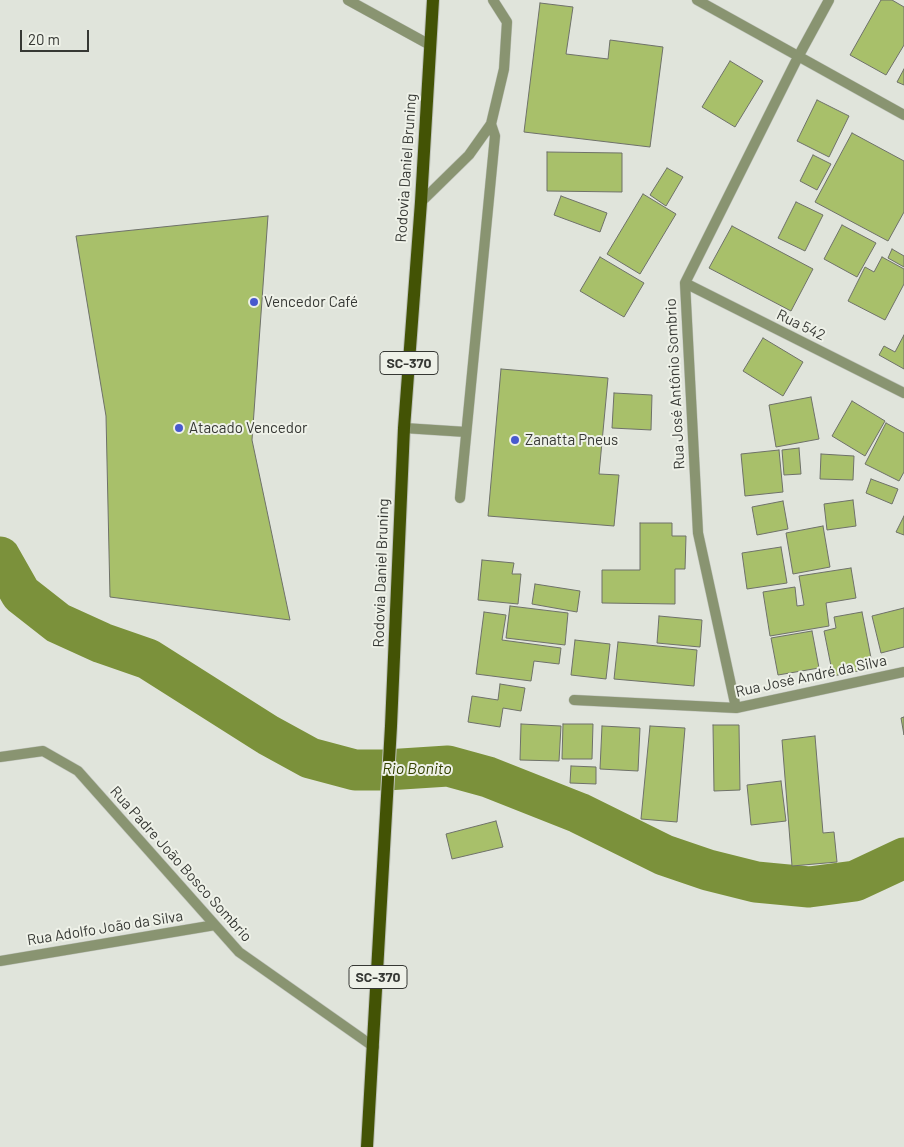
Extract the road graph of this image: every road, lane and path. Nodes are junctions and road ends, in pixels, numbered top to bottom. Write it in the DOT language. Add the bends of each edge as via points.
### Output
graph roads {
  1 [pos="348,0"];
  2 [pos="433,0"];
  3 [pos="493,0"];
  4 [pos="696,0"];
  5 [pos="830,0"];
  6 [pos="430,45"];
  7 [pos="798,56"];
  8 [pos="904,115"];
  9 [pos="491,124"];
  10 [pos="421,202"];
  11 [pos="685,283"];
  12 [pos="904,393"];
  13 [pos="404,428"];
  14 [pos="466,432"];
  15 [pos="460,498"];
  16 [pos="904,672"];
  17 [pos="574,700"];
  18 [pos="736,708"];
  19 [pos="0,758"];
  20 [pos="215,925"];
  21 [pos="0,961"];
  22 [pos="374,1047"];
  23 [pos="368,1147"];
  1 -- 6 [label="street"];
  2 -- 6 [label="main road, Rodovia Daniel Bruning / SC-370"];
  3 -- 9 [label="street" via="507,22 504,68"];
  4 -- 7 [label="street"];
  5 -- 7 [label="street, Rua José Antônio Sombrio"];
  6 -- 10 [label="main road, Rodovia Daniel Bruning / SC-370"];
  7 -- 8 [label="street"];
  7 -- 11 [label="street, Rua José Antônio Sombrio"];
  9 -- 10 [label="street" via="469,155"];
  9 -- 14 [label="street" via="496,136"];
  10 -- 13 [label="main road, Rodovia Daniel Bruning / SC-370"];
  11 -- 12 [label="street, Rua 542"];
  11 -- 18 [label="street, Rua José Antônio Sombrio" via="698,533"];
  13 -- 14 [label="street"];
  13 -- 22 [label="main road, Rodovia Daniel Bruning / SC-370"];
  14 -- 15 [label="street"];
  16 -- 18 [label="street, Rua José André da Silva"];
  17 -- 18 [label="street, Rua José André da Silva"];
  19 -- 20 [label="street, Rua Padre João Bosco Sombrio" via="42,751 78,771"];
  20 -- 21 [label="street, Rua Adolfo João da Silva"];
  20 -- 22 [label="street, Rua Padre João Bosco Sombrio" via="239,952"];
  22 -- 23 [label="main road, Rodovia Daniel Bruning / SC-370"];
}
